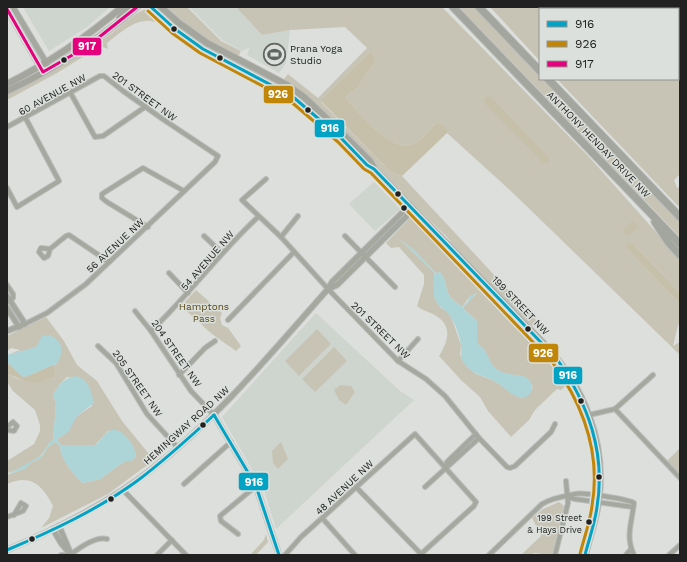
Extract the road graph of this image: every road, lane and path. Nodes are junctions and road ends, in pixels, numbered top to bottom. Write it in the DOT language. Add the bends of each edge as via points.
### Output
graph roads {
  1 [pos="12,7"];
  2 [pos="118,7"];
  3 [pos="122,7"];
  4 [pos="130,7"];
  5 [pos="137,7"];
  6 [pos="151,7"];
  7 [pos="161,7"];
  8 [pos="453,7"];
  9 [pos="480,7"];
  10 [pos="7,9"];
  11 [pos="112,16"];
  12 [pos="106,33"];
  13 [pos="46,63"];
  14 [pos="40,66"];
  15 [pos="50,69"];
  16 [pos="539,70"];
  17 [pos="43,72"];
  18 [pos="104,76"];
  19 [pos="549,80"];
  20 [pos="7,84"];
  21 [pos="7,91"];
  22 [pos="70,92"];
  23 [pos="145,107"];
  24 [pos="25,117"];
  25 [pos="7,127"];
  26 [pos="217,154"];
  27 [pos="374,169"];
  28 [pos="266,179"];
  29 [pos="7,188"];
  30 [pos="184,191"];
  31 [pos="412,207"];
  32 [pos="645,207"];
  33 [pos="298,216"];
  34 [pos="680,216"];
  35 [pos="258,217"];
  36 [pos="148,227"];
  37 [pos="204,236"];
  38 [pos="345,236"];
  39 [pos="280,237"];
  40 [pos="680,244"];
  41 [pos="50,249"];
  42 [pos="294,252"];
  43 [pos="361,252"];
  44 [pos="222,253"];
  45 [pos="680,255"];
  46 [pos="366,257"];
  47 [pos="109,262"];
  48 [pos="169,273"];
  49 [pos="7,285"];
  50 [pos="395,287"];
  51 [pos="328,289"];
  52 [pos="188,293"];
  53 [pos="8,299"];
  54 [pos="7,308"];
  55 [pos="135,311"];
  56 [pos="228,320"];
  57 [pos="25,324"];
  58 [pos="19,327"];
  59 [pos="7,331"];
  60 [pos="151,331"];
  61 [pos="418,339"];
  62 [pos="215,341"];
  63 [pos="98,346"];
  64 [pos="398,361"];
  65 [pos="179,375"];
  66 [pos="653,375"];
  67 [pos="615,410"];
  68 [pos="214,415"];
  69 [pos="589,415"];
  70 [pos="555,424"];
  71 [pos="476,434"];
  72 [pos="479,438"];
  73 [pos="231,442"];
  74 [pos="178,448"];
  75 [pos="445,468"];
  76 [pos="680,478"];
  77 [pos="566,481"];
  78 [pos="184,484"];
  79 [pos="256,486"];
  80 [pos="356,487"];
  81 [pos="425,487"];
  82 [pos="123,490"];
  83 [pos="568,497"];
  84 [pos="598,499"];
  85 [pos="14,514"];
  86 [pos="7,518"];
  87 [pos="323,519"];
  88 [pos="59,526"];
  89 [pos="53,529"];
  90 [pos="238,534"];
  91 [pos="107,539"];
  92 [pos="172,540"];
  93 [pos="680,545"];
  94 [pos="631,549"];
  95 [pos="7,550"];
  96 [pos="421,554"];
  97 [pos="61,555"];
  98 [pos="71,555"];
  99 [pos="157,555"];
  100 [pos="186,555"];
  101 [pos="279,555"];
  102 [pos="285,555"];
  103 [pos="354,555"];
  104 [pos="489,555"];
  105 [pos="555,555"];
  106 [pos="585,555"];
  107 [pos="626,555"];
  108 [pos="634,555"];
  109 [pos="669,555"];
  1 -- 13 [label="street"];
  2 -- 11 [label="main road"];
  3 -- 11 [label="main road"];
  4 -- 12 [label="main road"];
  5 -- 12 [label="main road"];
  6 -- 27 [label="main road, 199 STREET NW" via="175,29 203,49 292,96 310,109"];
  7 -- 27 [label="main road, 199 STREET NW" via="207,43 287,85 304,97 370,161"];
  8 -- 32 [label="highway, ANTHONY HENDAY DRIVE NW"];
  9 -- 16 [label="highway"];
  10 -- 14 [label="street"];
  11 -- 13 [label="main road"];
  12 -- 15 [label="main road"];
  13 -- 14 [label="main road"];
  13 -- 15 [label="street"];
  14 -- 17 [label="street"];
  14 -- 20 [label="main road"];
  15 -- 17 [label="main road"];
  17 -- 21 [label="main road"];
  18 -- 22 [label="street, 60 AVENUE NW"];
  18 -- 23 [label="street, 201 STREET NW"];
  19 -- 34 [label="highway, ANTHONY HENDAY DRIVE NW"];
  22 -- 23 [label="street" via="95,137 102,136"];
  22 -- 24 [label="street, 60 AVENUE NW"];
  23 -- 26 [label="street, 201 STREET NW"];
  24 -- 25 [label="street, 60 AVENUE NW"];
  24 -- 29 [label="street" via="59,181 17,207"];
  26 -- 30 [label="street, 56 AVENUE NW" via="215,162"];
  27 -- 31 [label="main road, 199 STREET NW"];
  28 -- 35 [label="street, 201 STREET NW" via="242,200"];
  30 -- 36 [label="street, 56 AVENUE NW"];
  30 -- 36 [label="street" via="144,168 102,194 102,198 107,202"];
  31 -- 43 [label="street, HEMINGWAY ROAD NW"];
  31 -- 46 [label="street, HEMINGWAY ROAD NW"];
  31 -- 69 [label="main road, 199 STREET NW" via="546,346 571,379"];
  32 -- 40 [label="highway, ANTHONY HENDAY DRIVE NW"];
  32 -- 45 [label="highway"];
  33 -- 39 [label="street"];
  35 -- 39 [label="street, 201 STREET NW"];
  35 -- 44 [label="street, 54 AVENUE NW"];
  36 -- 47 [label="street, 56 AVENUE NW"];
  37 -- 44 [label="street"];
  38 -- 43 [label="street"];
  39 -- 42 [label="street, 201 STREET NW"];
  41 -- 47 [label="street" via="69,235"];
  42 -- 51 [label="street, 201 STREET NW"];
  42 -- 56 [label="street"];
  43 -- 46 [label="street"];
  43 -- 51 [label="street, HEMINGWAY ROAD NW"];
  44 -- 52 [label="street, 54 AVENUE NW"];
  46 -- 50 [label="street"];
  46 -- 51 [label="street, HEMINGWAY ROAD NW" via="337,286"];
  47 -- 57 [label="street, 56 AVENUE NW" via="69,297"];
  48 -- 52 [label="street"];
  49 -- 53 [label="street" via="13,294 13,298"];
  51 -- 64 [label="street, 201 STREET NW"];
  51 -- 68 [label="street, HEMINGWAY ROAD NW" via="263,364"];
  52 -- 60 [label="street, 54 AVENUE NW"];
  53 -- 57 [label="street"];
  54 -- 58 [label="street"];
  55 -- 60 [label="street, 204 STREET NW"];
  57 -- 58 [label="street, 56 AVENUE NW"];
  58 -- 59 [label="street, 56 AVENUE NW"];
  60 -- 65 [label="street, 204 STREET NW"];
  61 -- 64 [label="street"];
  62 -- 65 [label="street"];
  63 -- 74 [label="street, 205 STREET NW" via="116,363 147,414"];
  64 -- 71 [label="street, 201 STREET NW" via="438,390"];
  65 -- 68 [label="street, 204 STREET NW"];
  66 -- 67 [label="street"];
  67 -- 69 [label="street"];
  67 -- 76 [label="street"];
  68 -- 73 [label="street, 204 STREET NW"];
  68 -- 74 [label="street, HEMINGWAY ROAD NW"];
  69 -- 84 [label="main road, 199 STREET NW" via="598,457"];
  70 -- 72 [label="street, 201 STREET NW" via="551,432 510,468"];
  71 -- 72 [label="street, 201 STREET NW"];
  71 -- 75 [label="street" via="447,462"];
  72 -- 75 [label="street"];
  73 -- 78 [label="street"];
  73 -- 79 [label="street, 204 STREET NW"];
  74 -- 82 [label="street, HEMINGWAY ROAD NW"];
  75 -- 80 [label="street, 48 AVENUE NW" via="415,434"];
  75 -- 81 [label="street"];
  75 -- 96 [label="street" via="476,502"];
  77 -- 83 [label="street"];
  79 -- 90 [label="street" via="220,516 221,521"];
  79 -- 101 [label="street, 204 STREET NW"];
  80 -- 87 [label="street, 48 AVENUE NW"];
  80 -- 96 [label="street"];
  82 -- 88 [label="street, HEMINGWAY ROAD NW"];
  82 -- 92 [label="street"];
  83 -- 84 [label="street" via="576,493"];
  83 -- 104 [label="street" via="553,498 542,504"];
  83 -- 105 [label="street"];
  84 -- 94 [label="street" via="626,500 634,505 629,532"];
  84 -- 106 [label="main road, 199 STREET NW"];
  85 -- 86 [label="street"];
  87 -- 102 [label="street, 48 AVENUE NW" via="301,537"];
  87 -- 103 [label="street"];
  88 -- 89 [label="street, HEMINGWAY ROAD NW"];
  88 -- 98 [label="street"];
  89 -- 95 [label="street, HEMINGWAY ROAD NW"];
  89 -- 98 [label="street"];
  91 -- 98 [label="street" via="92,541"];
  92 -- 99 [label="street"];
  92 -- 100 [label="street"];
  93 -- 109 [label="street"];
  94 -- 107 [label="street"];
  94 -- 108 [label="street"];
  97 -- 98 [label="street"];
}
